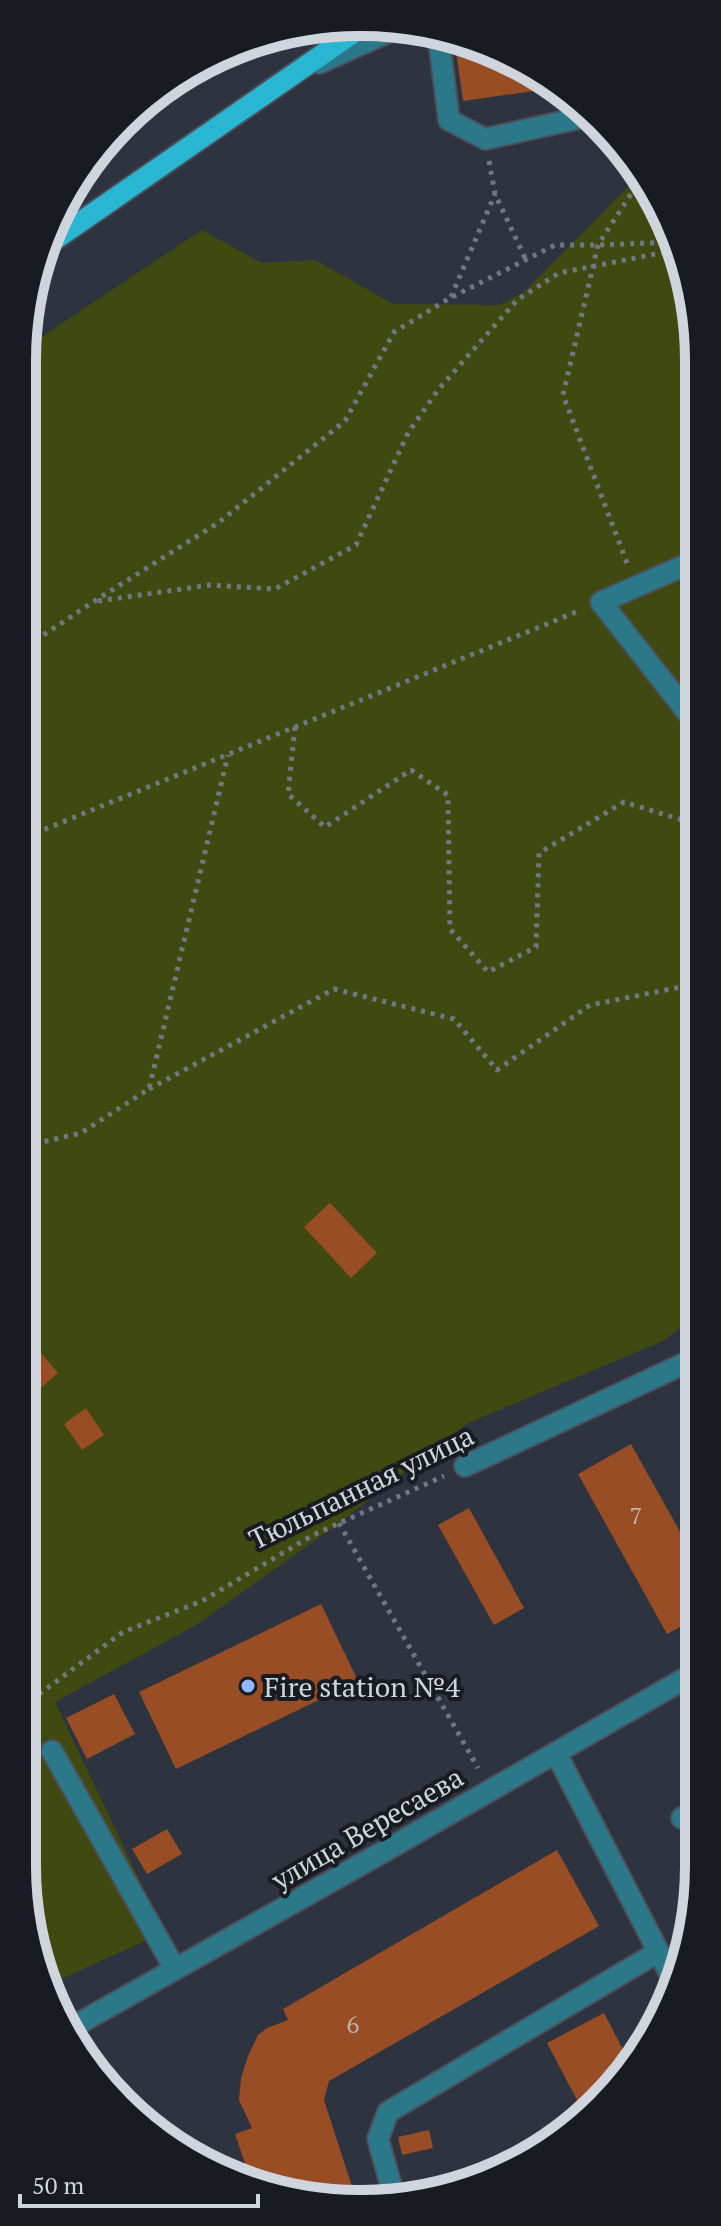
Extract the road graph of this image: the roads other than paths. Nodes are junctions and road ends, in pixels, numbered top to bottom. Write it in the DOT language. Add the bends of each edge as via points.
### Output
graph roads {
  1 [pos="348,37"];
  2 [pos="378,37"];
  3 [pos="440,46"];
  4 [pos="290,77"];
  5 [pos="576,119"];
  6 [pos="61,235"];
  7 [pos="685,565"];
  8 [pos="685,709"];
  9 [pos="685,1363"];
  10 [pos="465,1466"];
  11 [pos="685,1679"];
  12 [pos="52,1751"];
  13 [pos="556,1753"];
  14 [pos="658,1952"];
  15 [pos="175,1969"];
  16 [pos="668,1970"];
  17 [pos="77,2024"];
  18 [pos="392,2188"];
  1 -- 4 [label="main road"];
  2 -- 4 [label="street"];
  3 -- 5 [label="street" via="449,120 485,139"];
  4 -- 6 [label="main road"];
  7 -- 8 [label="street" via="601,602"];
  9 -- 10 [label="street, Тюльпанная улица"];
  11 -- 13 [label="street, улица Вересаева"];
  12 -- 15 [label="street"];
  13 -- 14 [label="street"];
  13 -- 15 [label="street, улица Вересаева"];
  14 -- 16 [label="street"];
  14 -- 18 [label="street" via="388,2112 378,2139"];
  15 -- 17 [label="street, улица Вересаева"];
}
